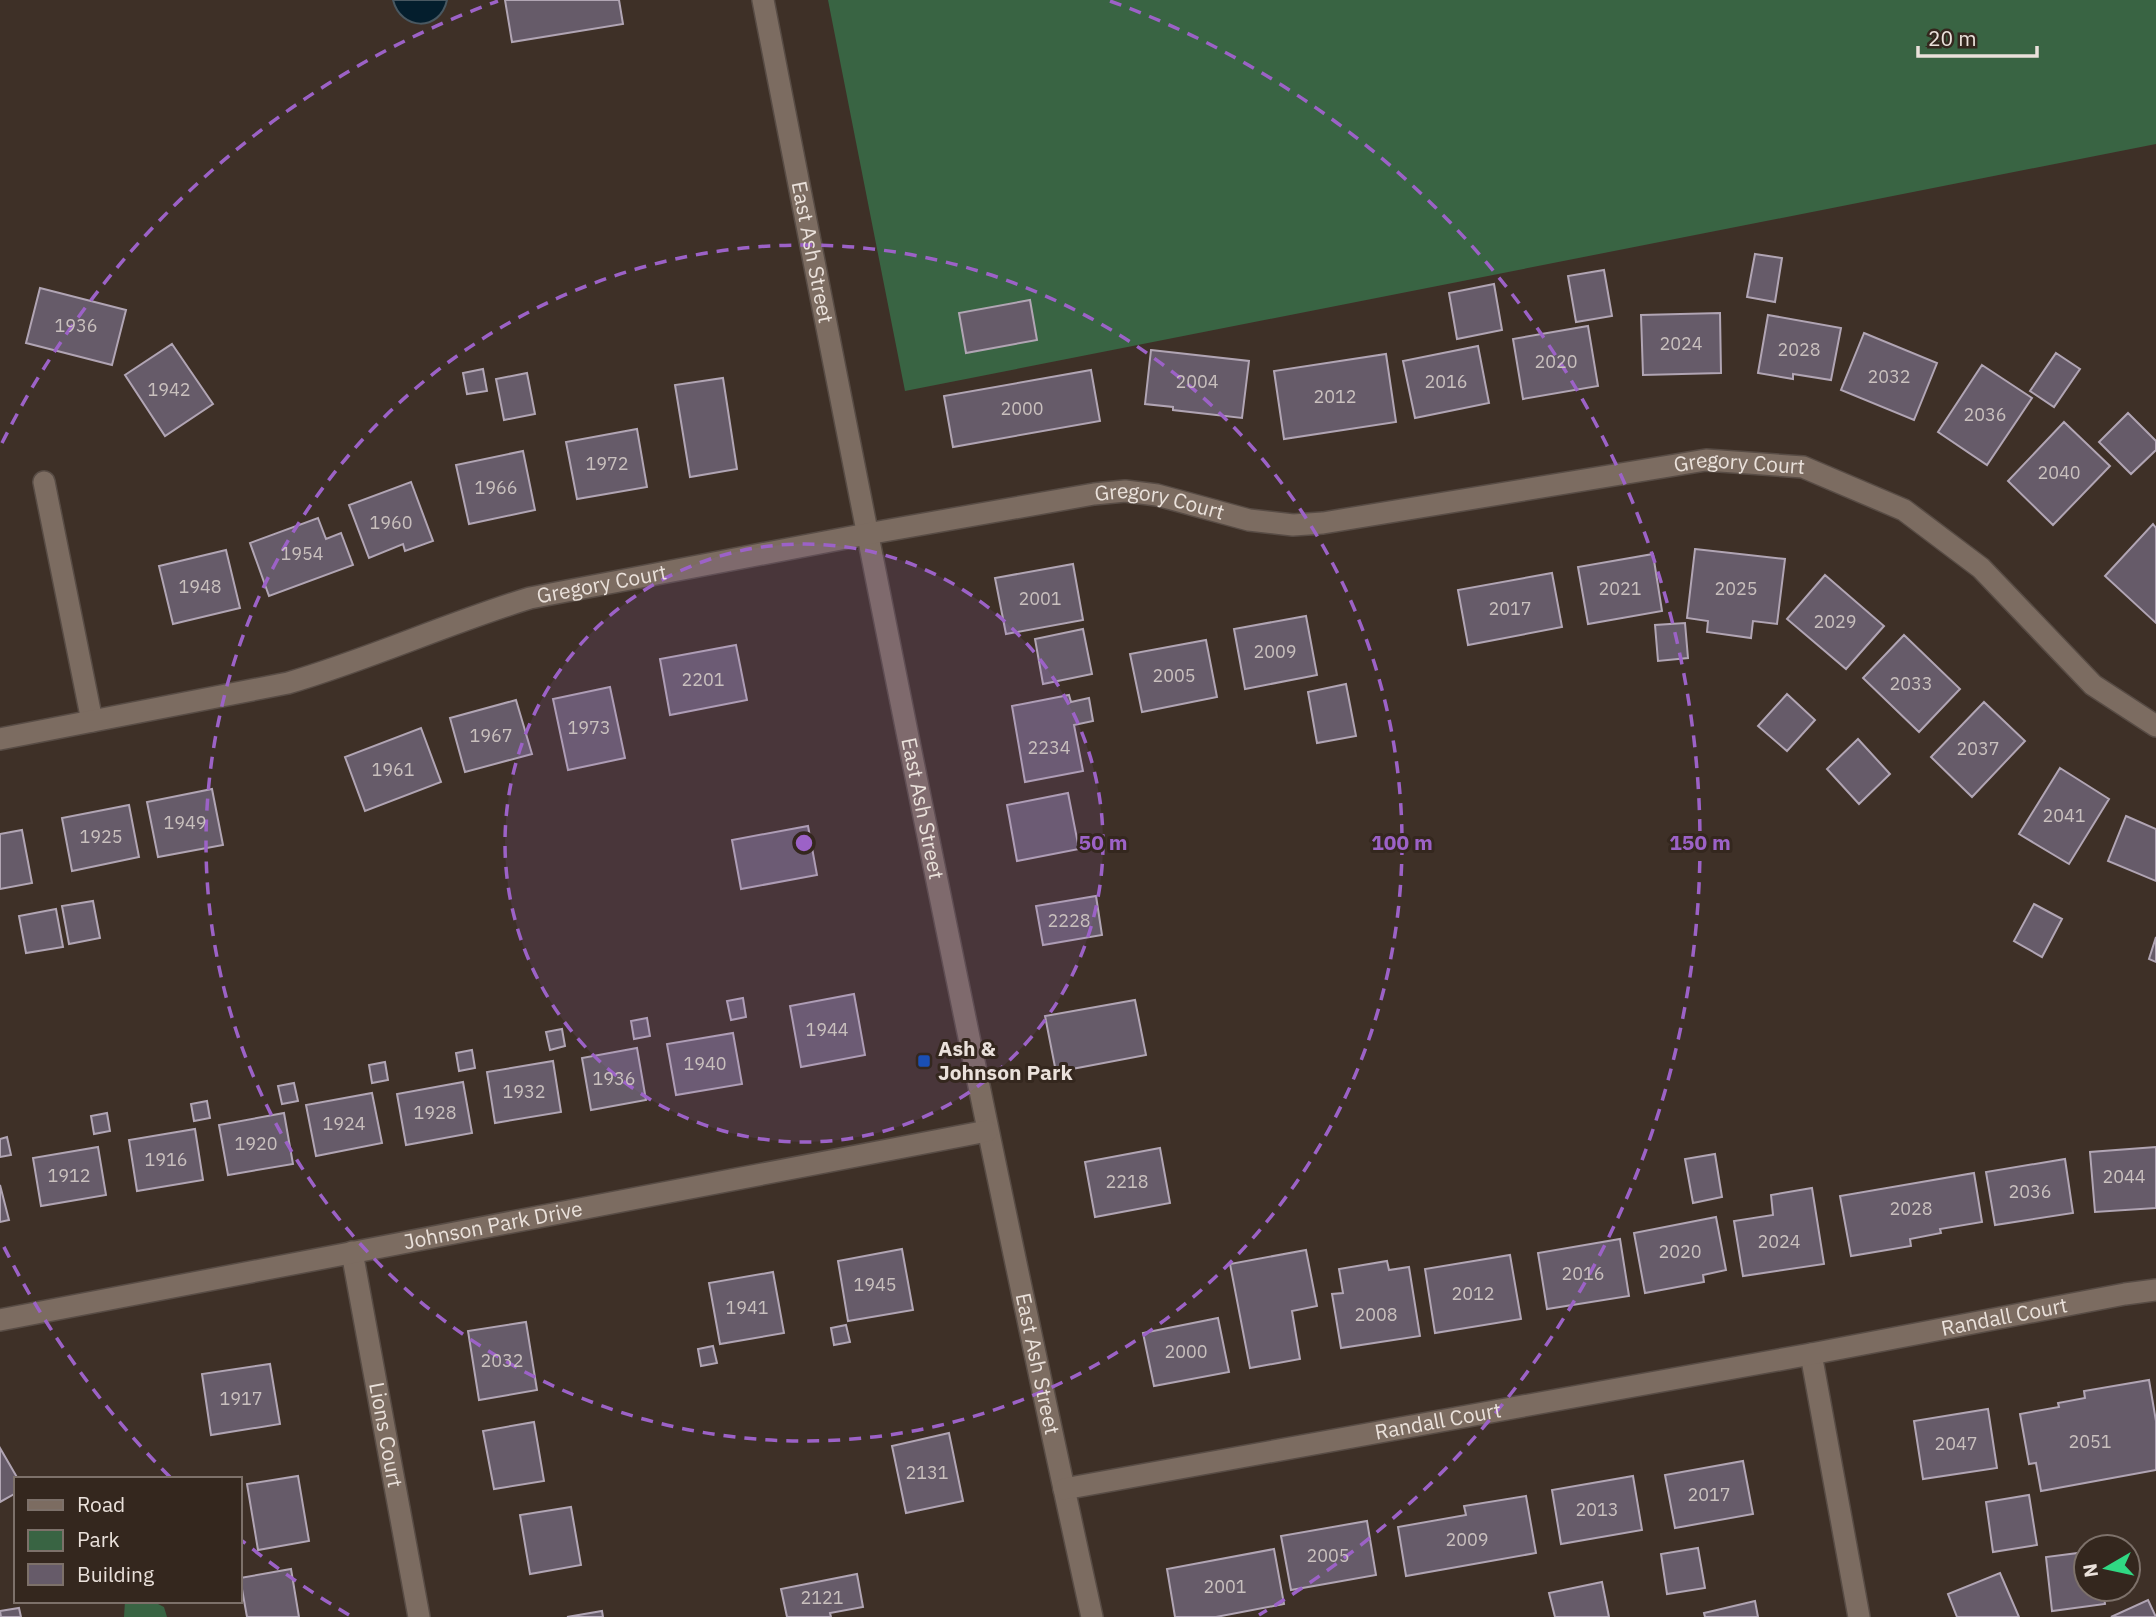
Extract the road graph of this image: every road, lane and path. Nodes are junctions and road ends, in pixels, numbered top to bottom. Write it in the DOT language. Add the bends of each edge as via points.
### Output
graph roads {
  1 [pos="763,0"];
  2 [pos="44,482"];
  3 [pos="867,534"];
  4 [pos="92,721"];
  5 [pos="2156,726"];
  6 [pos="0,739"];
  7 [pos="987,1131"];
  8 [pos="352,1252"];
  9 [pos="2156,1290"];
  10 [pos="0,1320"];
  11 [pos="1811,1354"];
  12 [pos="1064,1489"];
  13 [pos="419,1617"];
  14 [pos="1092,1617"];
  15 [pos="1858,1617"];
  1 -- 3 [label="street, East Ash Street"];
  2 -- 4 [label="street"];
  3 -- 4 [label="street, Gregory Court" via="530,598 288,683"];
  3 -- 5 [label="street, Gregory Court" via="1125,491 1249,520 1293,525 1706,460 1803,467 1904,510 1981,568 2093,685"];
  3 -- 7 [label="street, East Ash Street"];
  4 -- 6 [label="street, Gregory Court"];
  7 -- 8 [label="street, Johnson Park Drive"];
  7 -- 12 [label="street, East Ash Street"];
  8 -- 10 [label="street, Johnson Park Drive"];
  8 -- 13 [label="street, Lions Court"];
  9 -- 11 [label="street, Randall Court"];
  11 -- 12 [label="street, Randall Court"];
  11 -- 15 [label="street"];
  12 -- 14 [label="street, East Ash Street"];
}
